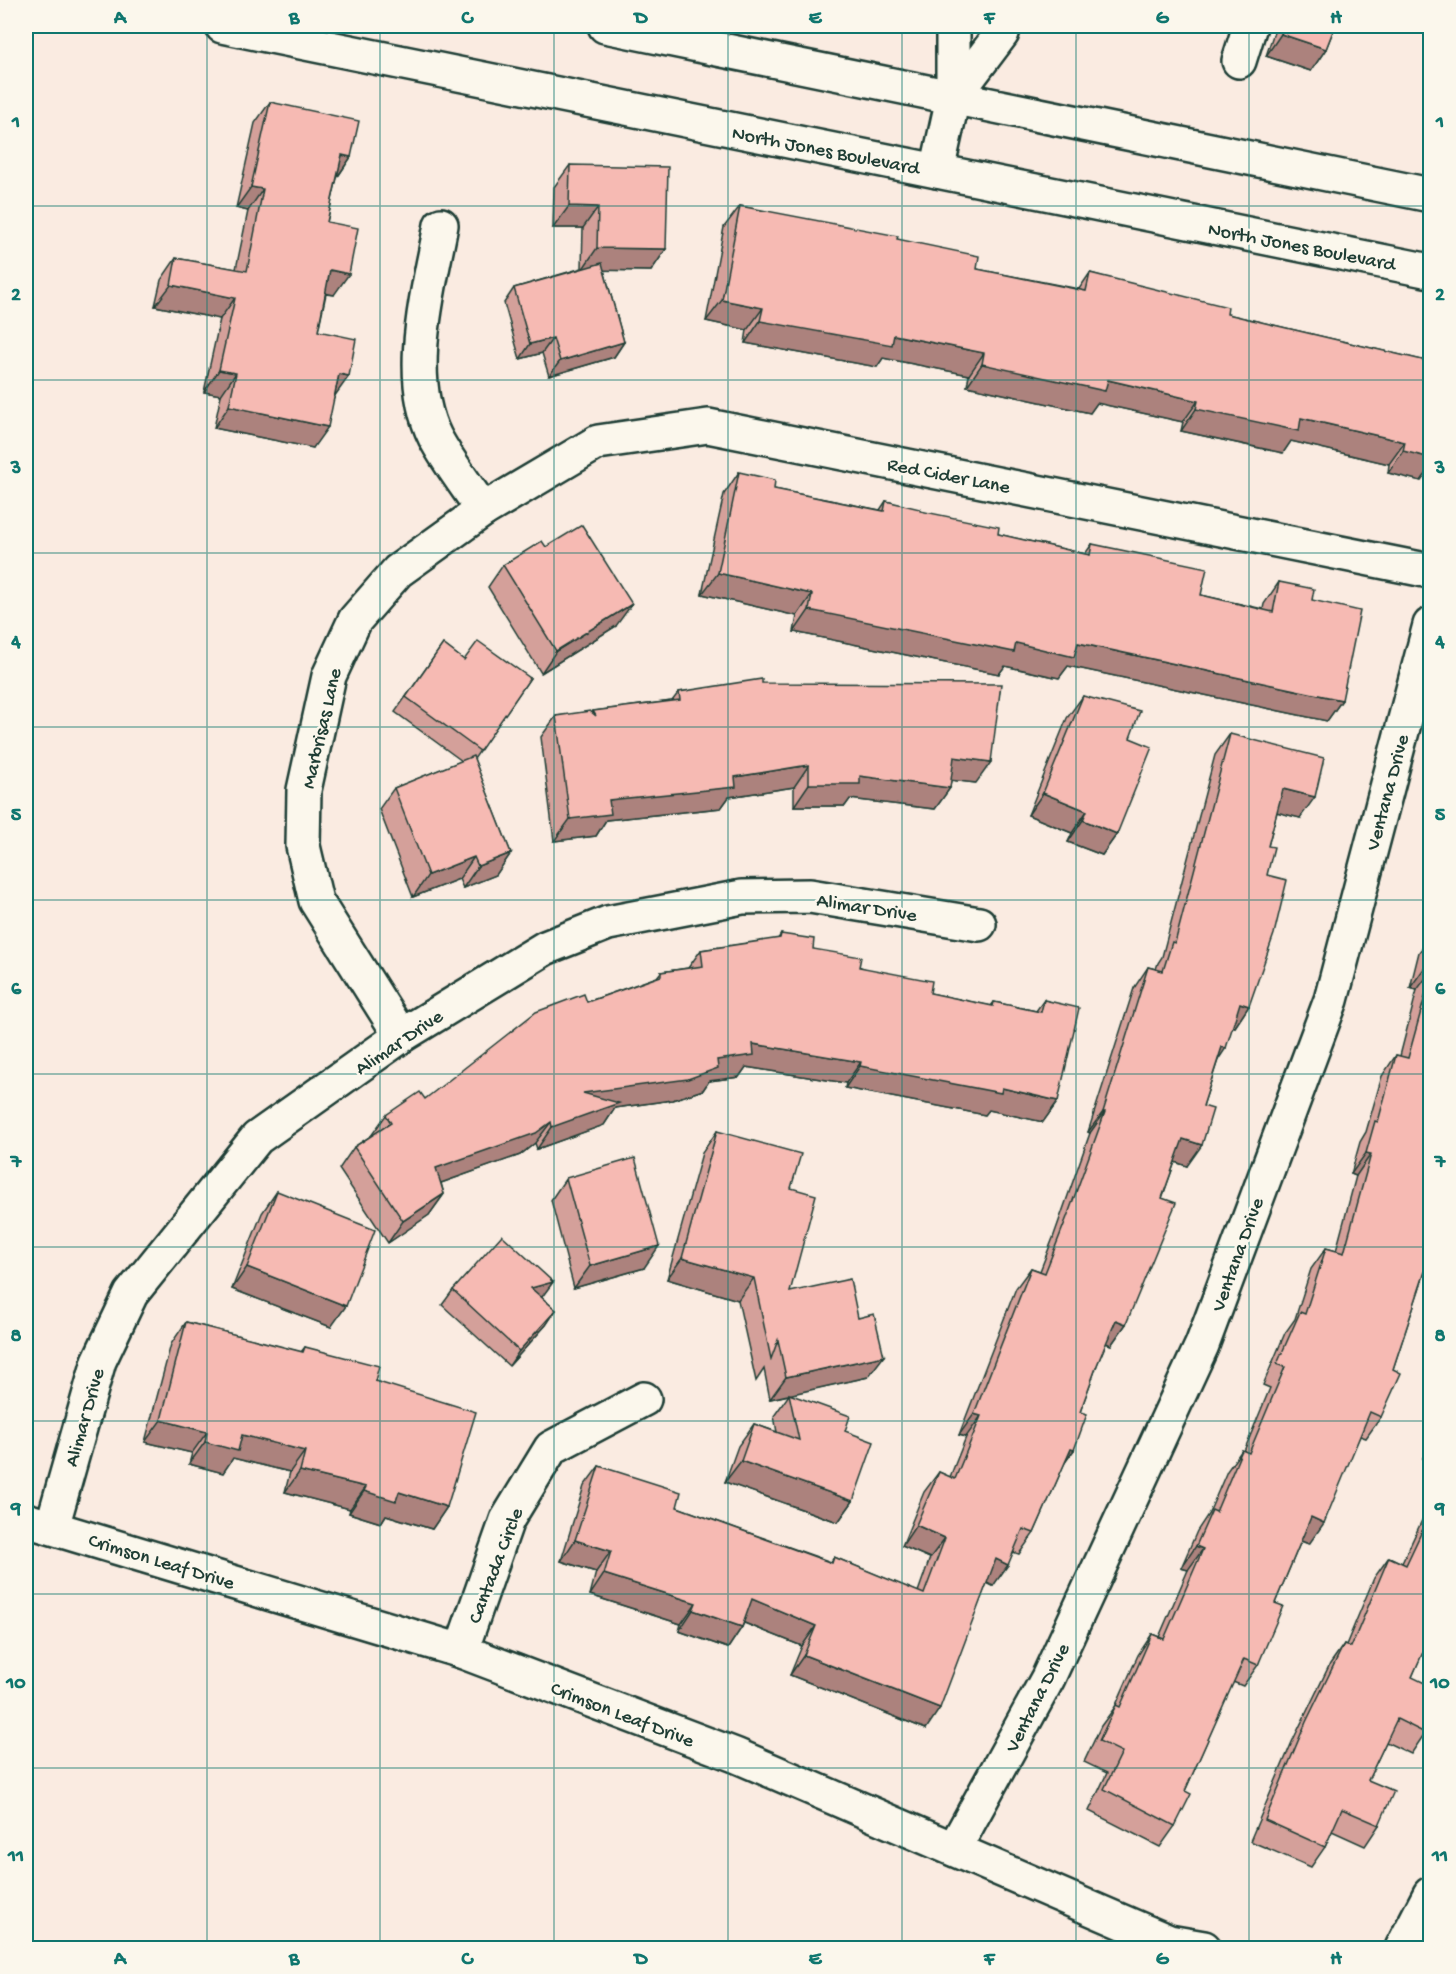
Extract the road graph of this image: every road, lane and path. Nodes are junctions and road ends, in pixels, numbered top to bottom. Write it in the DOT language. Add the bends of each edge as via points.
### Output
graph roads {
  1 [pos="222,26"];
  2 [pos="605,26"];
  3 [pos="953,26"];
  4 [pos="1004,26"];
  5 [pos="1250,26"];
  6 [pos="1239,61"];
  7 [pos="953,98"];
  8 [pos="937,171"];
  9 [pos="1431,195"];
  10 [pos="441,225"];
  11 [pos="1431,271"];
  12 [pos="483,510"];
  13 [pos="1431,571"];
  14 [pos="1431,625"];
  15 [pos="979,924"];
  16 [pos="401,1035"];
  17 [pos="644,1399"];
  18 [pos="39,1523"];
  19 [pos="461,1651"];
  20 [pos="954,1849"];
  21 [pos="1431,1894"];
  22 [pos="1204,1948"];
  23 [pos="1402,1948"];
  1 -- 8 [label="street, North Jones Boulevard"];
  2 -- 7 [label="street"];
  3 -- 7 [label="street"];
  4 -- 7 [label="street"];
  5 -- 6 [label="street"];
  7 -- 8 [label="street"];
  7 -- 9 [label="street"];
  8 -- 11 [label="street, North Jones Boulevard"];
  10 -- 12 [label="street" via="420,339 421,386 435,436"];
  12 -- 13 [label="street, Red Cider Lane" via="598,442 708,426"];
  12 -- 16 [label="street, Marbrisas Lane" via="398,571 355,620 329,676 304,790 303,846 316,901"];
  14 -- 20 [label="street, Ventana Drive" via="1331,1000 1202,1345 1048,1678"];
  15 -- 16 [label="street, Alimar Drive" via="810,896 742,897 608,923 545,948"];
  16 -- 18 [label="street, Alimar Drive" via="257,1138 131,1294 99,1361"];
  17 -- 19 [label="street, Cantada Circle" via="551,1448 507,1520"];
  18 -- 19 [label="street, Crimson Leaf Drive"];
  19 -- 20 [label="street, Crimson Leaf Drive" via="735,1755"];
  20 -- 22 [label="street, Crimson Leaf Drive" via="1170,1942"];
  21 -- 23 [label="street"];
}
